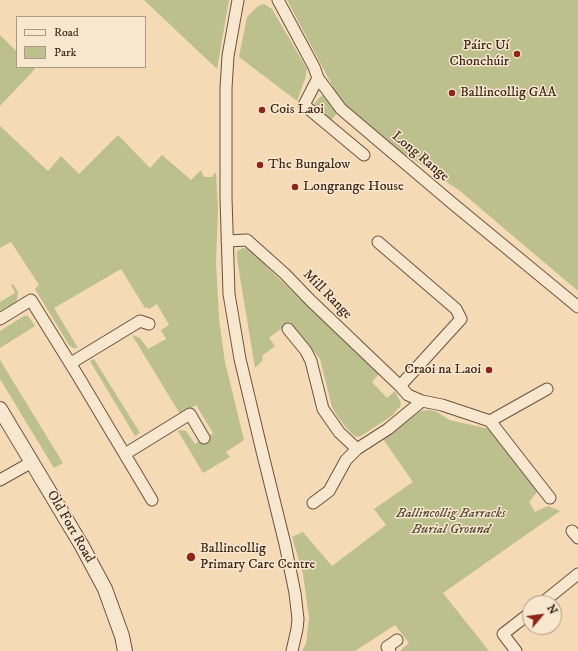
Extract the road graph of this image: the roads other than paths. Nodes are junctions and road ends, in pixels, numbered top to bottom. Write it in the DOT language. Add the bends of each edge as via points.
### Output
graph roads {
  1 [pos="238,0"];
  2 [pos="278,0"];
  3 [pos="318,78"];
  4 [pos="364,155"];
  5 [pos="227,241"];
  6 [pos="378,242"];
  7 [pos="578,307"];
  8 [pos="0,319"];
  9 [pos="149,324"];
  10 [pos="288,330"];
  11 [pos="70,363"];
  12 [pos="400,386"];
  13 [pos="547,389"];
  14 [pos="422,401"];
  15 [pos="0,410"];
  16 [pos="490,421"];
  17 [pos="204,438"];
  18 [pos="357,449"];
  19 [pos="125,454"];
  20 [pos="32,462"];
  21 [pos="0,480"];
  22 [pos="550,498"];
  23 [pos="152,500"];
  24 [pos="313,503"];
  25 [pos="578,574"];
  26 [pos="552,595"];
  27 [pos="522,619"];
  28 [pos="397,640"];
  29 [pos="125,651"];
  30 [pos="292,651"];
  31 [pos="390,651"];
  32 [pos="516,651"];
  1 -- 5 [label="street" via="228,56 226,88"];
  2 -- 3 [label="street, Long Range"];
  3 -- 4 [label="street" via="304,105"];
  3 -- 7 [label="street, Long Range" via="341,109"];
  5 -- 12 [label="street, Mill Range" via="247,240"];
  5 -- 30 [label="street" via="229,294 240,359 286,544 295,593 298,629"];
  6 -- 12 [label="street" via="456,309 461,319"];
  8 -- 11 [label="street" via="30,300"];
  9 -- 11 [label="street" via="140,321"];
  10 -- 18 [label="street" via="311,361 323,409 339,432"];
  11 -- 19 [label="street"];
  12 -- 14 [label="street, Mill Range" via="408,395"];
  13 -- 16 [label="street"];
  14 -- 16 [label="street, Mill Range"];
  14 -- 18 [label="street" via="388,429"];
  15 -- 20 [label="street, Old Fort Road"];
  16 -- 22 [label="street"];
  17 -- 19 [label="street" via="190,414"];
  18 -- 24 [label="street" via="346,460 329,491"];
  19 -- 23 [label="street"];
  20 -- 21 [label="street"];
  20 -- 29 [label="street, Old Fort Road" via="105,590"];
  25 -- 26 [label="street"];
  27 -- 32 [label="street" via="504,634"];
  28 -- 31 [label="street" via="387,647"];
}
